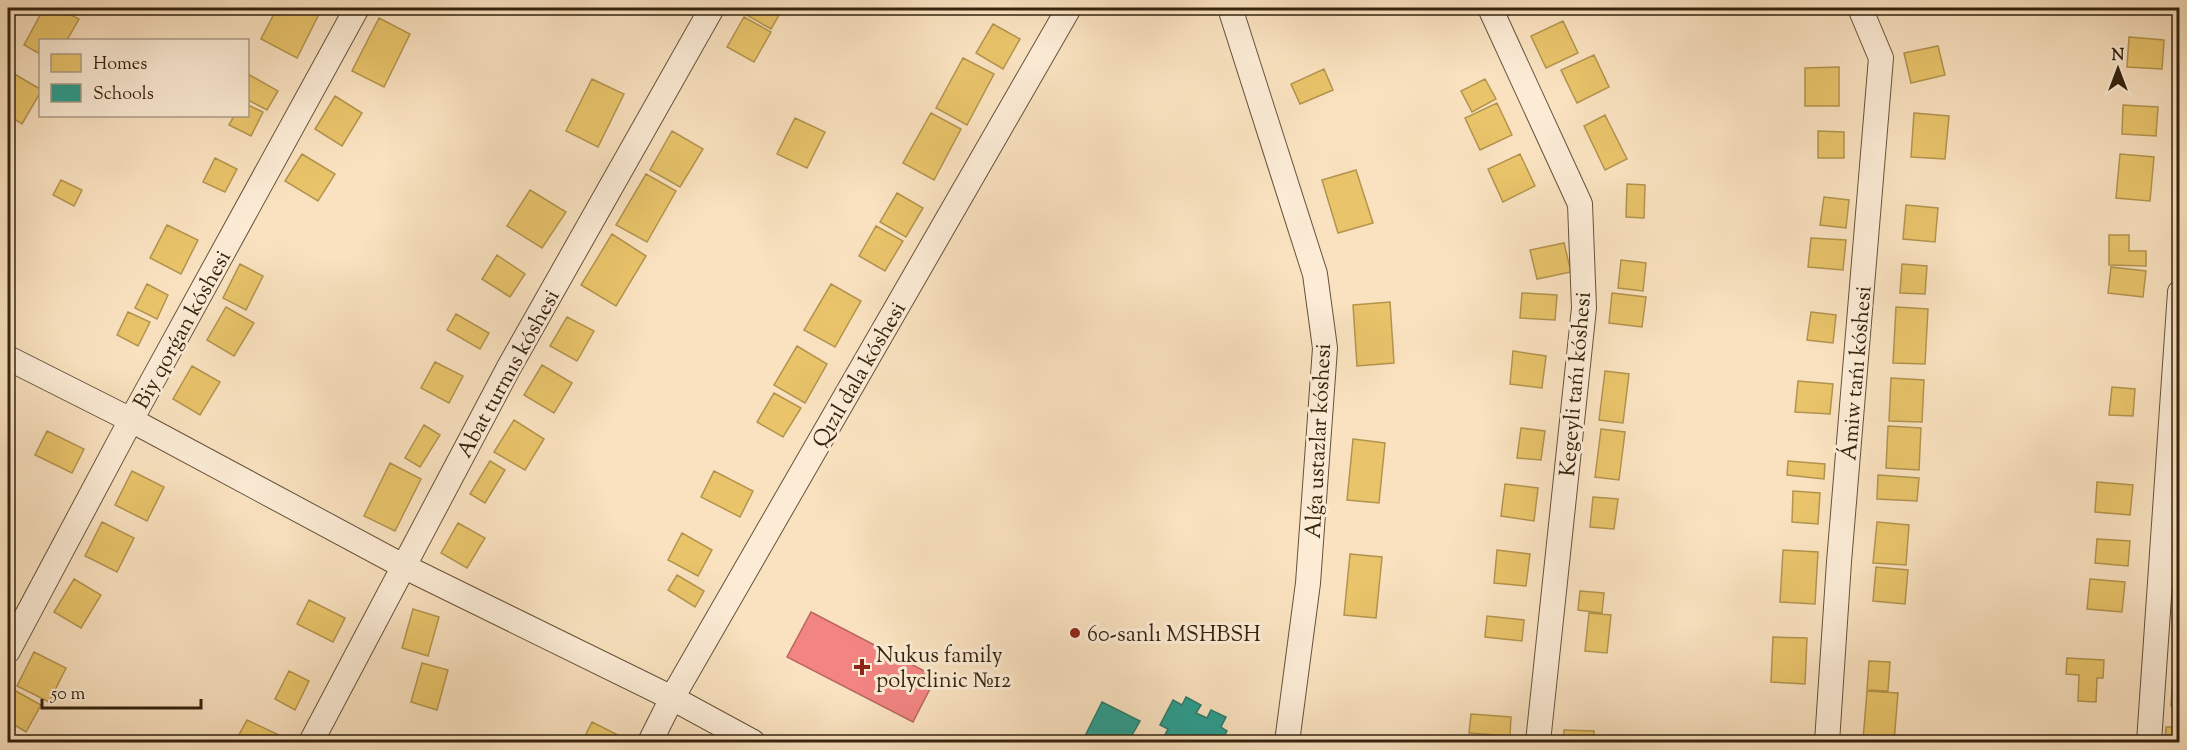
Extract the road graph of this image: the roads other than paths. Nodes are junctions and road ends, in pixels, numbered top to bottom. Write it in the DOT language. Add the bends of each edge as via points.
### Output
graph roads {
  1 [pos="357,8"];
  2 [pos="712,8"];
  3 [pos="1069,8"];
  4 [pos="1230,8"];
  5 [pos="1490,8"];
  6 [pos="1860,8"];
  7 [pos="2180,292"];
  8 [pos="8,358"];
  9 [pos="131,420"];
  10 [pos="403,566"];
  11 [pos="8,651"];
  12 [pos="672,698"];
  13 [pos="311,742"];
  14 [pos="650,742"];
  15 [pos="753,742"];
  16 [pos="1287,742"];
  17 [pos="1538,742"];
  18 [pos="1827,742"];
  19 [pos="2149,742"];
  1 -- 9 [label="street, Biy qorǵan kóshesi"];
  2 -- 10 [label="street, Abat turmıs kóshesi" via="514,359"];
  3 -- 12 [label="street, Qızıl dala kóshesi"];
  4 -- 16 [label="street, Alǵa ustazlar kóshesi" via="1316,274 1325,348 1308,583"];
  5 -- 17 [label="street, Kegeyli tańı kóshesi" via="1580,204 1584,308"];
  6 -- 18 [label="street, Ámiw tańı kóshesi" via="1881,58"];
  7 -- 19 [label="street"];
  8 -- 9 [label="street"];
  9 -- 10 [label="street"];
  9 -- 11 [label="street, Biy qorǵan kóshesi"];
  10 -- 12 [label="street"];
  10 -- 13 [label="street, Abat turmıs kóshesi"];
  12 -- 14 [label="street, Qızıl dala kóshesi"];
  12 -- 15 [label="street"];
}
